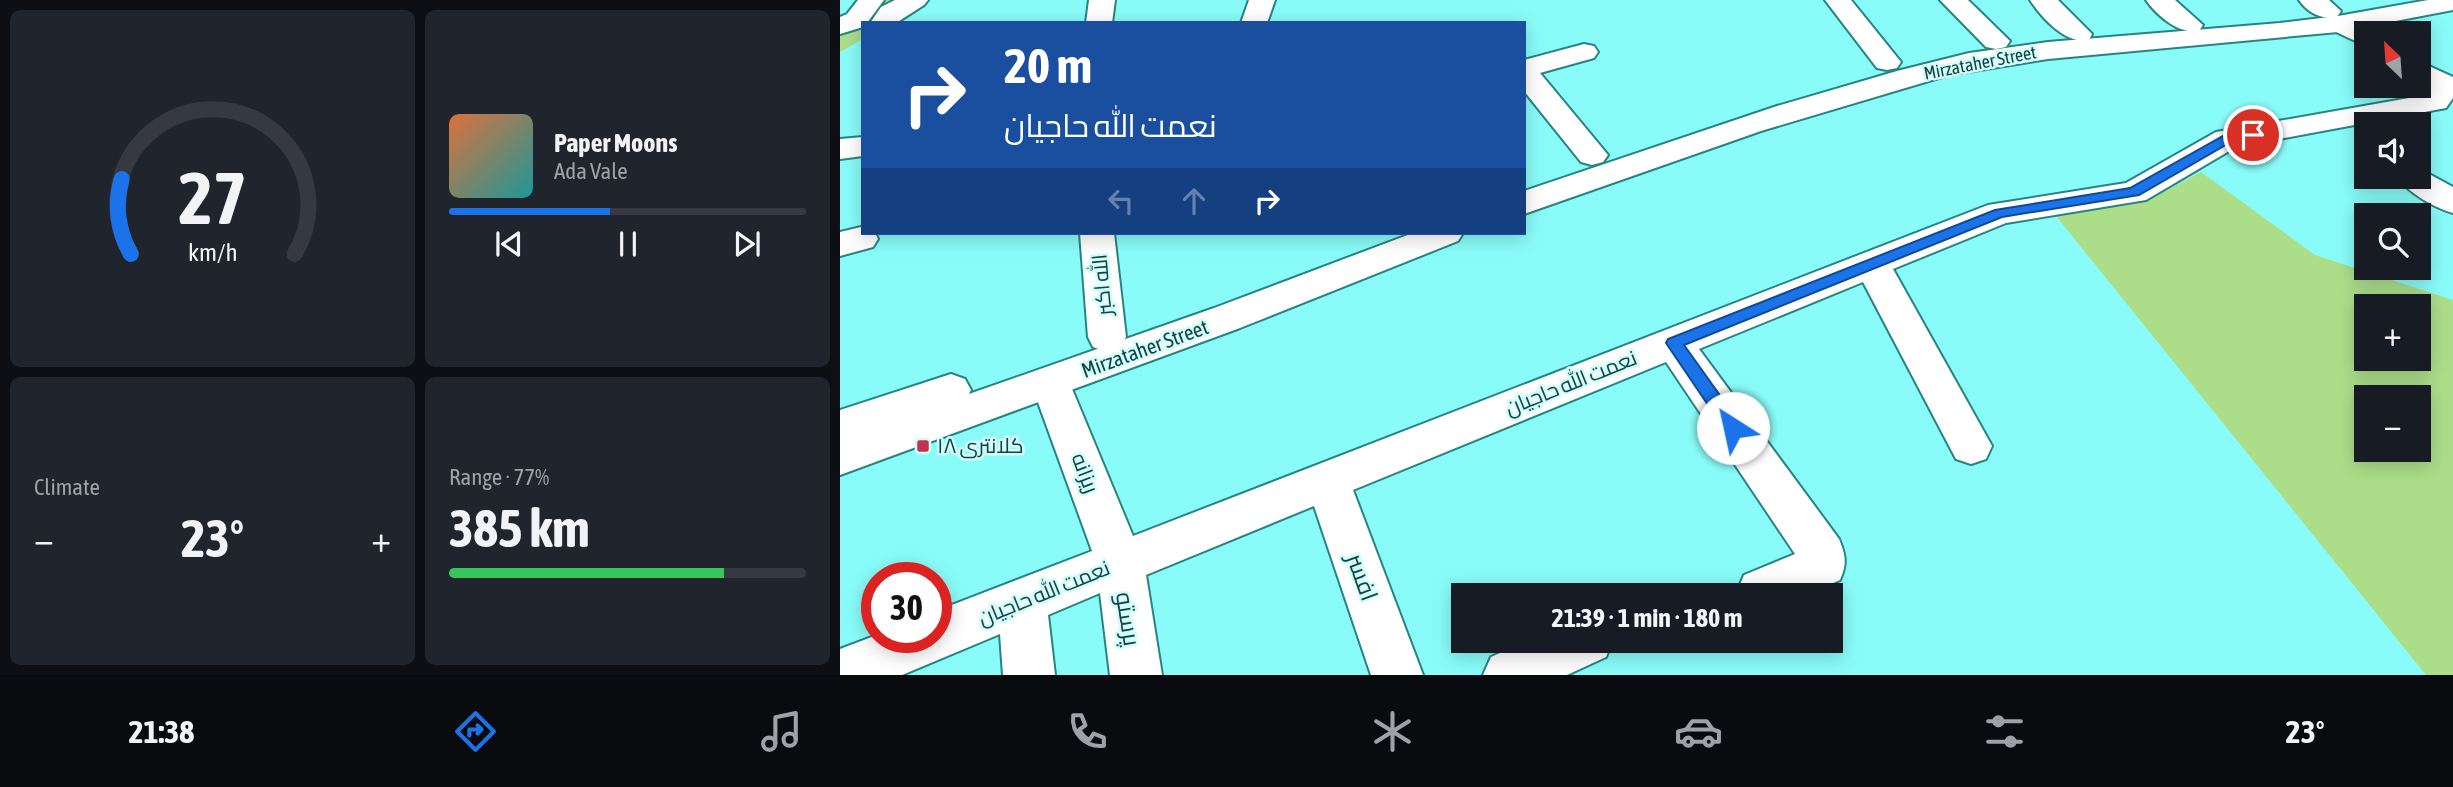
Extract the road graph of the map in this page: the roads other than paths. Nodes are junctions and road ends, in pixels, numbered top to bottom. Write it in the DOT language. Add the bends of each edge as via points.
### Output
graph roads {
  1 [pos="871,0"];
  2 [pos="1102,0"];
  3 [pos="1262,0"];
  4 [pos="1838,0"];
  5 [pos="1953,0"];
  6 [pos="2043,0"];
  7 [pos="2159,0"];
  8 [pos="2386,0"];
  9 [pos="912,1"];
  10 [pos="2453,2"];
  11 [pos="2337,18"];
  12 [pos="884,21"];
  13 [pos="1100,21"];
  14 [pos="1255,21"];
  15 [pos="2190,25"];
  16 [pos="2078,34"];
  17 [pos="851,38"];
  18 [pos="1996,41"];
  19 [pos="1584,52"];
  20 [pos="1887,62"];
  21 [pos="1526,69"];
  22 [pos="1526,72"];
  23 [pos="2441,91"];
  24 [pos="2333,122"];
  25 [pos="2354,136"];
  26 [pos="861,146"];
  27 [pos="840,149"];
  28 [pos="1592,155"];
  29 [pos="1526,178"];
  30 [pos="2431,188"];
  31 [pos="1526,202"];
  32 [pos="2453,202"];
  33 [pos="1097,235"];
  34 [pos="1379,235"];
  35 [pos="1442,235"];
  36 [pos="1872,264"];
  37 [pos="1107,337"];
  38 [pos="1674,343"];
  39 [pos="1051,383"];
  40 [pos="840,427"];
  41 [pos="1971,446"];
  42 [pos="840,457"];
  43 [pos="1327,480"];
  44 [pos="1119,562"];
  45 [pos="1781,583"];
  46 [pos="1022,602"];
  47 [pos="952,630"];
  48 [pos="895,653"];
  49 [pos="1559,653"];
  50 [pos="840,675"];
  51 [pos="1029,675"];
  52 [pos="1136,675"];
  53 [pos="1397,675"];
  54 [pos="1509,675"];
  1 -- 17 [label="street" via="856,20"];
  2 -- 13 [label="street"];
  3 -- 14 [label="street"];
  4 -- 20 [label="street"];
  5 -- 18 [label="street"];
  6 -- 16 [label="street"];
  7 -- 15 [label="street"];
  8 -- 11 [label="street, Mirzataher Street"];
  9 -- 12 [label="street"];
  10 -- 11 [label="street, Mirzataher Street"];
  11 -- 15 [label="street, Mirzataher Street"];
  11 -- 31 [label="street, Mirzataher Street" via="2224,37 2056,49 1944,67 1777,116"];
  15 -- 16 [label="street, Mirzataher Street"];
  16 -- 18 [label="street, Mirzataher Street"];
  18 -- 20 [label="street, Mirzataher Street" via="1924,51"];
  19 -- 21 [label="street"];
  20 -- 28 [label="street, Mirzataher Street"];
  22 -- 28 [label="street"];
  23 -- 24 [label="street, نعمت الله حاجیان"];
  24 -- 25 [label="street"];
  24 -- 36 [label="street, نعمت الله حاجیان" via="2227,139 2134,192 2000,213"];
  26 -- 27 [label="street"];
  28 -- 29 [label="street, Mirzataher Street"];
  30 -- 32 [label="street"];
  33 -- 37 [label="street, الله اکبر"];
  34 -- 37 [label="street, Mirzataher Street"];
  35 -- 39 [label="street, Mirzataher Street"];
  36 -- 38 [label="street, نعمت الله حاجیان"];
  36 -- 41 [label="street"];
  37 -- 40 [label="street, Mirzataher Street"];
  38 -- 43 [label="street, نعمت الله حاجیان"];
  38 -- 45 [label="street" via="1822,554 1822,565"];
  39 -- 42 [label="street, Mirzataher Street"];
  39 -- 44 [label="street, ریزانه"];
  43 -- 44 [label="street, نعمت الله حاجیان"];
  43 -- 53 [label="street, افسر"];
  44 -- 46 [label="street, نعمت الله حاجیان"];
  44 -- 52 [label="street, پرستو"];
  46 -- 47 [label="street, نعمت الله حاجیان"];
  46 -- 51 [label="street"];
  48 -- 50 [label="street, نعمت الله حاجیان"];
  49 -- 54 [label="street"];
}
